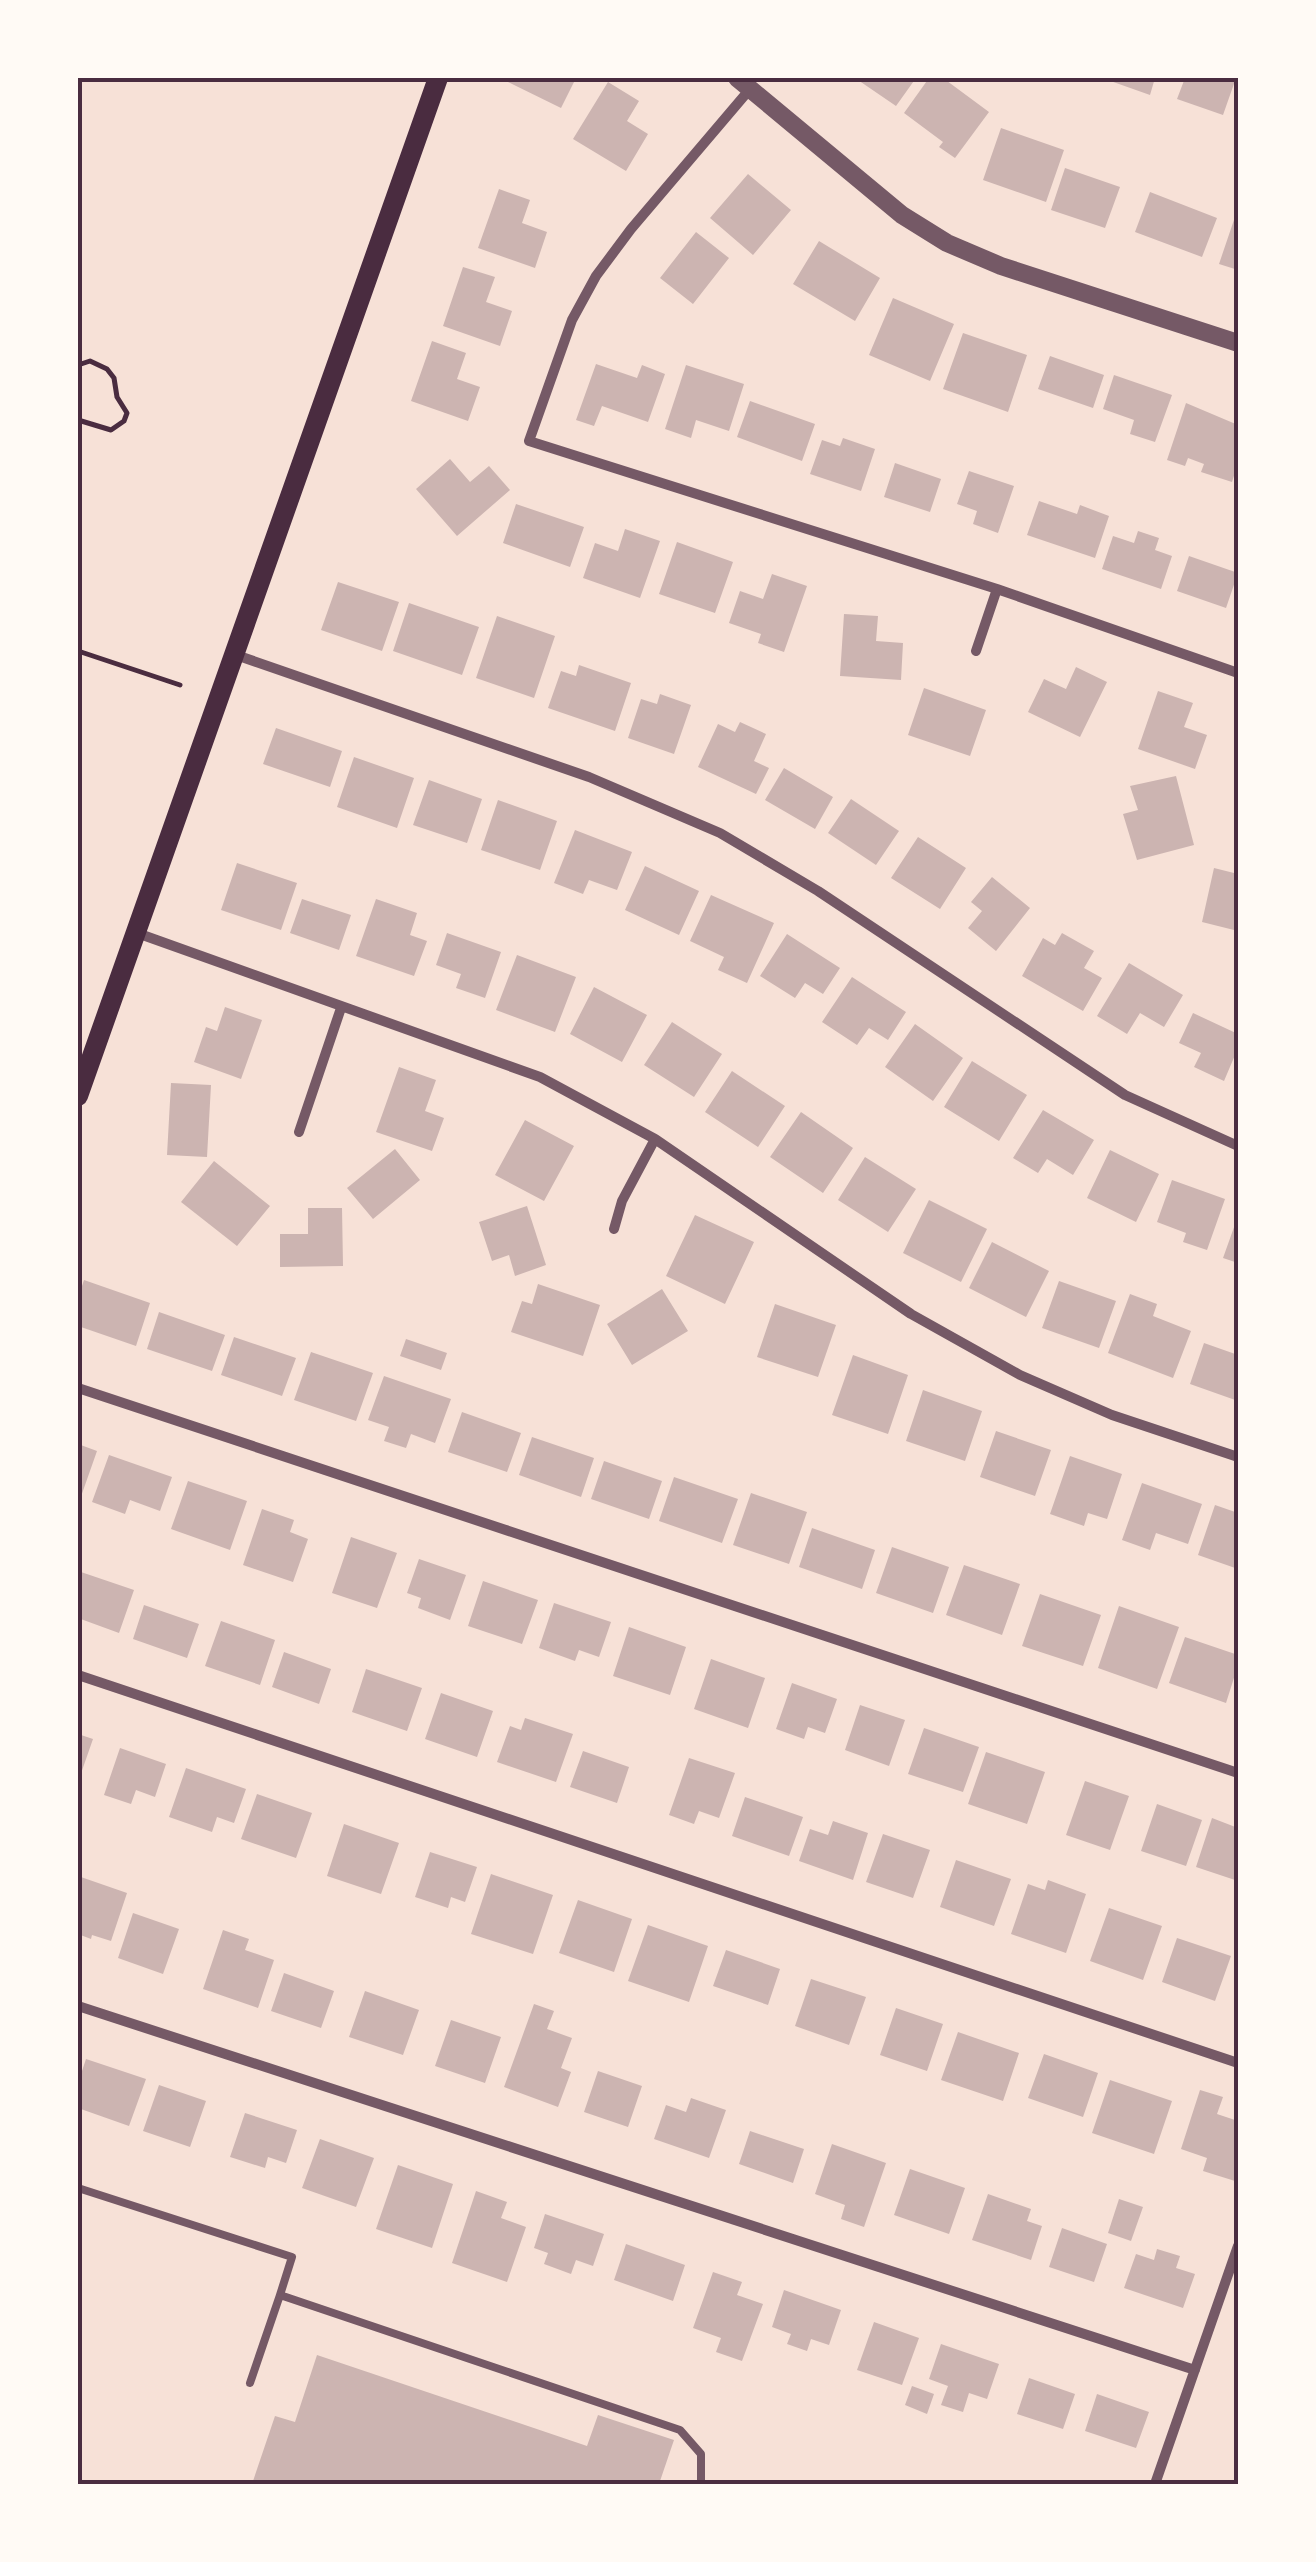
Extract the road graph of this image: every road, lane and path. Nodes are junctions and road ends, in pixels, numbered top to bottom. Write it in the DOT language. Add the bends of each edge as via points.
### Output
graph roads {
  1 [pos="438,78"];
  2 [pos="743,83"];
  3 [pos="1238,343"];
  4 [pos="78,365"];
  5 [pos="78,420"];
  6 [pos="997,589"];
  7 [pos="78,651"];
  8 [pos="976,651"];
  9 [pos="236,655"];
  10 [pos="1238,672"];
  11 [pos="180,685"];
  12 [pos="137,933"];
  13 [pos="341,1008"];
  14 [pos="78,1096"];
  15 [pos="299,1132"];
  16 [pos="655,1139"];
  17 [pos="1238,1146"];
  18 [pos="614,1229"];
  19 [pos="78,1388"];
  20 [pos="1238,1457"];
  21 [pos="78,1675"];
  22 [pos="1238,1773"];
  23 [pos="78,2006"];
  24 [pos="1238,2063"];
  25 [pos="78,2188"];
  26 [pos="1238,2246"];
  27 [pos="280,2295"];
  28 [pos="1195,2370"];
  29 [pos="250,2384"];
  30 [pos="701,2484"];
  31 [pos="1156,2484"];
  1 -- 9 [label="main road"];
  2 -- 3 [label="street" via="902,215 947,243"];
  2 -- 6 [label="street" via="596,276 572,320 529,440"];
  4 -- 5 [label="path" via="90,361 106,369 126,413 111,430"];
  6 -- 8 [label="street"];
  6 -- 10 [label="street"];
  7 -- 11 [label="path"];
  9 -- 12 [label="main road"];
  9 -- 17 [label="street" via="588,777 720,833 1124,1095"];
  12 -- 13 [label="street"];
  12 -- 14 [label="main road"];
  13 -- 15 [label="street"];
  13 -- 16 [label="street" via="540,1077"];
  16 -- 18 [label="street"];
  16 -- 20 [label="street" via="911,1314 1020,1376"];
  19 -- 22 [label="street"];
  21 -- 24 [label="street"];
  23 -- 28 [label="street"];
  25 -- 27 [label="lane" via="292,2257"];
  26 -- 28 [label="street"];
  27 -- 29 [label="lane"];
  27 -- 30 [label="lane" via="680,2430 702,2454"];
  28 -- 31 [label="street"];
}
